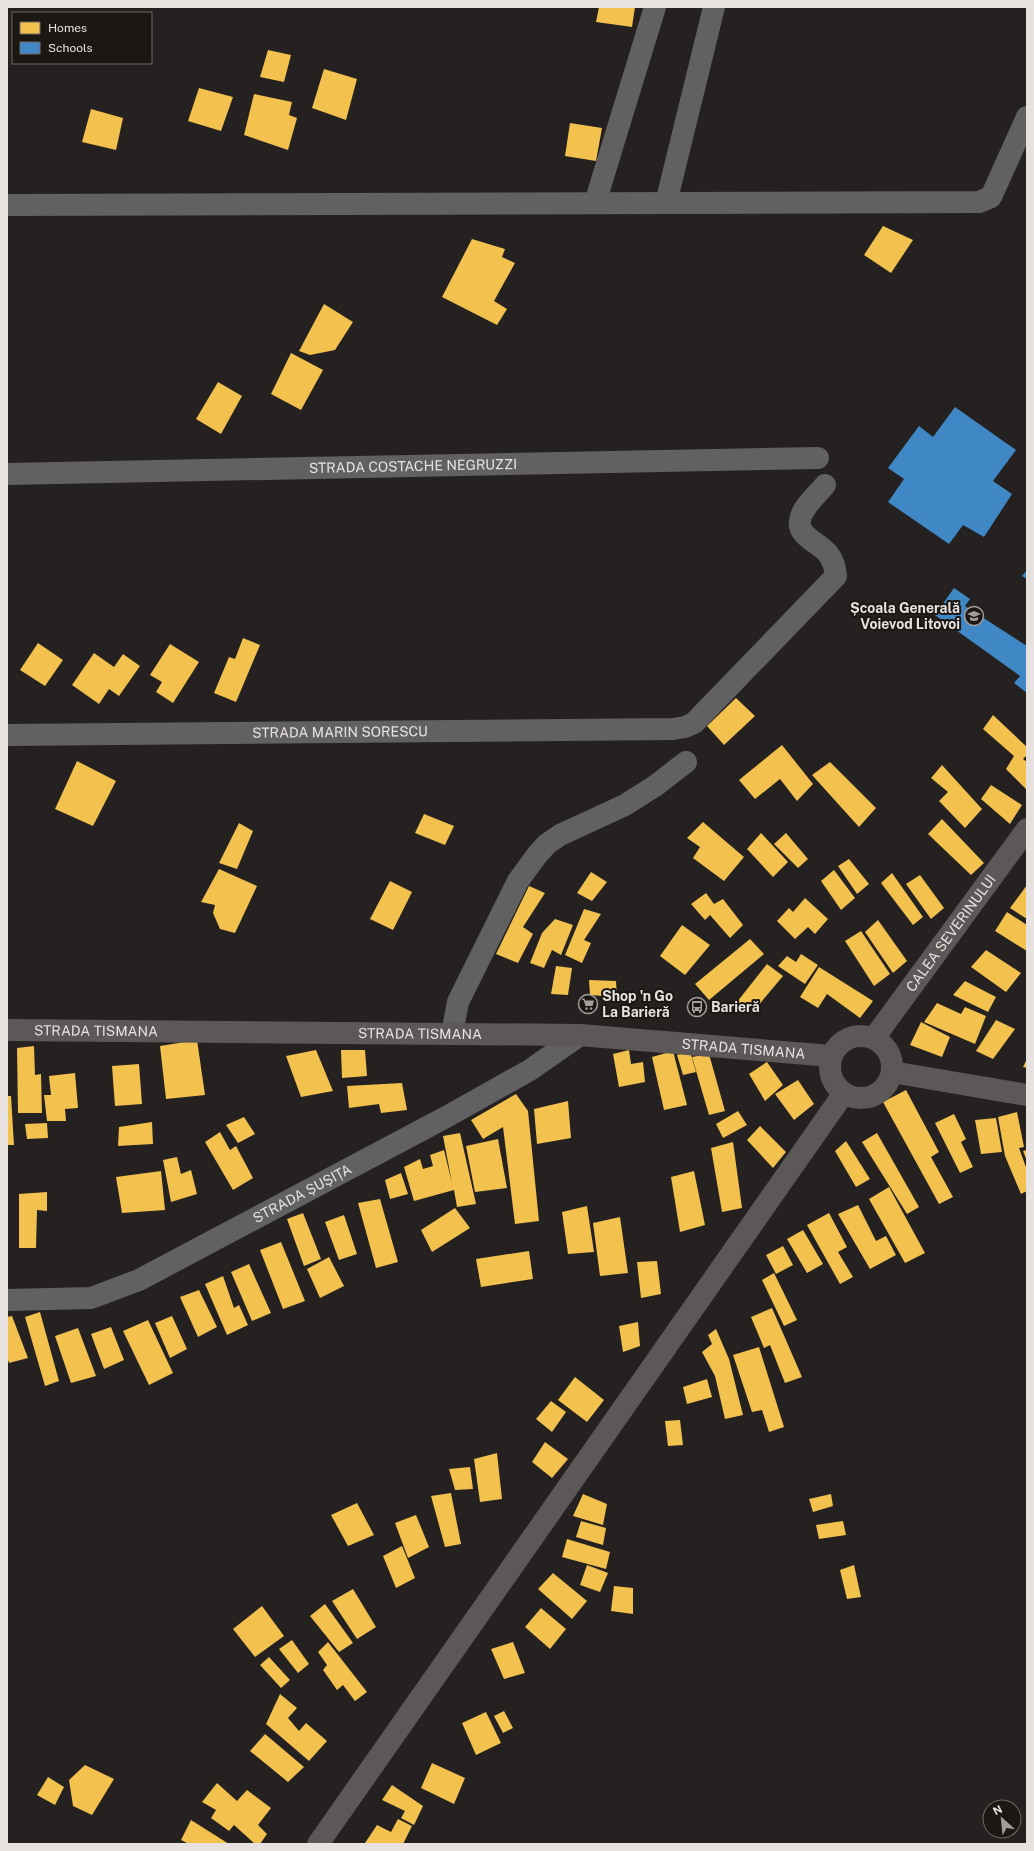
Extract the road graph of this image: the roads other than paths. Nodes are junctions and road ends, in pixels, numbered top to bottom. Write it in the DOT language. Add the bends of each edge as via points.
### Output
graph roads {
  1 [pos="655,7"];
  2 [pos="714,7"];
  3 [pos="1027,117"];
  4 [pos="595,203"];
  5 [pos="666,203"];
  6 [pos="7,205"];
  7 [pos="818,458"];
  8 [pos="7,474"];
  9 [pos="825,485"];
  10 [pos="7,735"];
  11 [pos="686,762"];
  12 [pos="1027,828"];
  13 [pos="7,1030"];
  14 [pos="452,1034"];
  15 [pos="580,1035"];
  16 [pos="874,1038"];
  17 [pos="832,1056"];
  18 [pos="892,1072"];
  19 [pos="844,1093"];
  20 [pos="1027,1095"];
  21 [pos="7,1300"];
  22 [pos="318,1844"];
  1 -- 4 [label="street"];
  2 -- 5 [label="street"];
  3 -- 5 [label="street" via="991,197 979,202"];
  4 -- 5 [label="street"];
  4 -- 6 [label="street"];
  7 -- 8 [label="street, STRADA COSTACHE NEGRUZZI"];
  9 -- 10 [label="street, STRADA MARIN SORESCU" via="803,512 799,521 801,531 828,554 834,564 836,576 694,723 685,727"];
  11 -- 14 [label="street" via="625,806 560,835 537,855 518,881 458,1002"];
  12 -- 16 [label="main road, CALEA SEVERINULUI"];
  13 -- 14 [label="main road, STRADA TISMANA"];
  14 -- 15 [label="main road, STRADA TISMANA"];
  15 -- 17 [label="main road, STRADA TISMANA"];
  15 -- 21 [label="street, STRADA ȘUȘIȚA" via="530,1070 448,1116 139,1280 91,1298"];
  16 -- 17 [label="main road" via="864,1035 844,1040 836,1047"];
  16 -- 18 [label="main road" via="883,1043 889,1052"];
  17 -- 19 [label="main road" via="831,1077"];
  18 -- 19 [label="main road" via="889,1082 874,1096 853,1097"];
  18 -- 20 [label="main road"];
  19 -- 22 [label="main road"];
}
